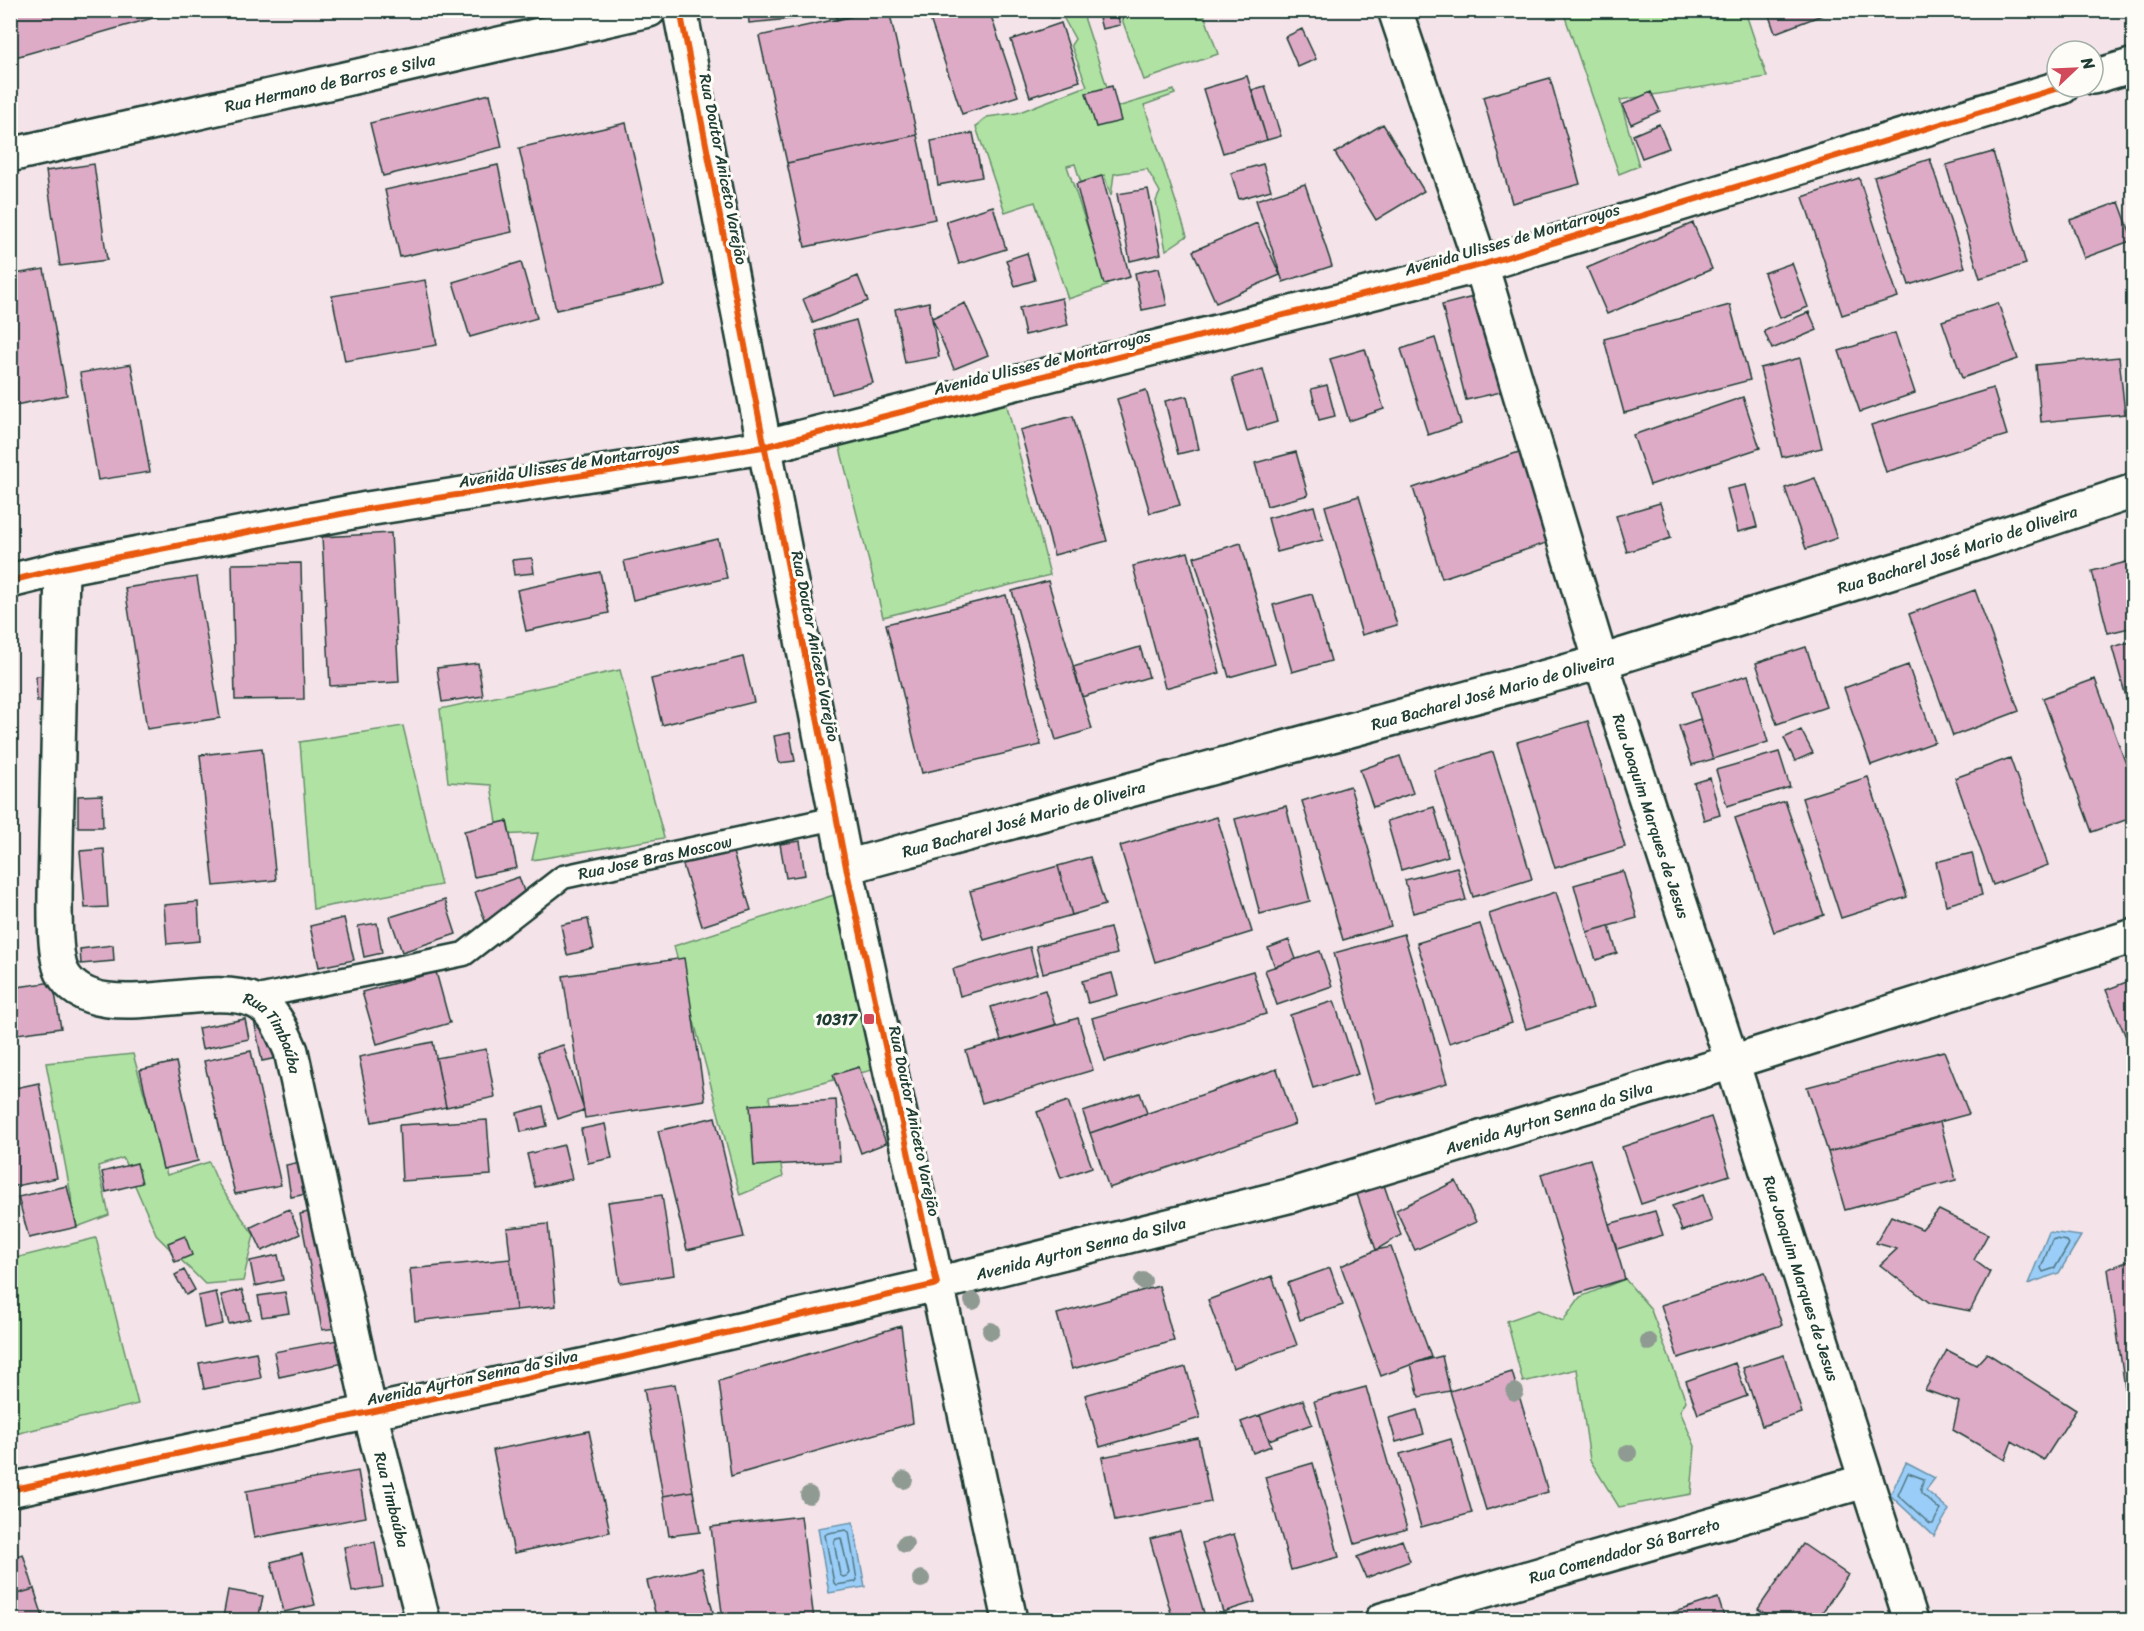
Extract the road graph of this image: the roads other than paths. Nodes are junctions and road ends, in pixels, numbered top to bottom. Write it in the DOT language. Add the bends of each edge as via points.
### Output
graph roads {
  1 [pos="649,10"];
  2 [pos="680,10"];
  3 [pos="1395,10"];
  4 [pos="2133,65"];
  5 [pos="2105,73"];
  6 [pos="2045,92"];
  7 [pos="10,154"];
  8 [pos="1482,265"];
  9 [pos="763,447"];
  10 [pos="2133,491"];
  11 [pos="62,568"];
  12 [pos="10,581"];
  13 [pos="1601,662"];
  14 [pos="836,818"];
  15 [pos="846,867"];
  16 [pos="2133,936"];
  17 [pos="248,999"];
  18 [pos="1732,1062"];
  19 [pos="937,1284"];
  20 [pos="370,1413"];
  21 [pos="1865,1481"];
  22 [pos="10,1490"];
  23 [pos="423,1620"];
  24 [pos="1010,1620"];
  25 [pos="1382,1620"];
  26 [pos="1911,1620"];
  1 -- 7 [label="street, Rua Hermano de Barros e Silva"];
  2 -- 9 [label="street, Rua Doutor Aniceto Varejão"];
  3 -- 8 [label="street, Rua Joaquim Marques de Jesus"];
  4 -- 5 [label="street"];
  6 -- 8 [label="street, Avenida Ulisses de Montarroyos"];
  8 -- 9 [label="street, Avenida Ulisses de Montarroyos"];
  8 -- 13 [label="street, Rua Joaquim Marques de Jesus"];
  9 -- 11 [label="street, Avenida Ulisses de Montarroyos" via="367,509"];
  9 -- 14 [label="street, Rua Doutor Aniceto Varejão"];
  10 -- 13 [label="street, Rua Bacharel José Mario de Oliveira"];
  11 -- 12 [label="street, Avenida Ulisses de Montarroyos"];
  11 -- 17 [label="street, Rua Timbaúba" via="55,880 57,951 63,972 80,991 106,1000 230,994"];
  13 -- 15 [label="street, Rua Bacharel José Mario de Oliveira"];
  13 -- 18 [label="street, Rua Joaquim Marques de Jesus"];
  14 -- 15 [label="street, Rua Doutor Aniceto Varejão"];
  14 -- 17 [label="lane, Rua Jose Bras Moscow" via="563,877 464,954"];
  15 -- 19 [label="street, Rua Doutor Aniceto Varejão"];
  16 -- 18 [label="street, Avenida Ayrton Senna da Silva"];
  17 -- 20 [label="street, Rua Timbaúba" via="275,1018 291,1051"];
  18 -- 19 [label="street, Avenida Ayrton Senna da Silva" via="1292,1195"];
  18 -- 21 [label="street, Rua Joaquim Marques de Jesus"];
  19 -- 20 [label="street, Avenida Ayrton Senna da Silva"];
  19 -- 24 [label="street, Rua Doutor Aniceto Varejão"];
  20 -- 22 [label="street, Avenida Ayrton Senna da Silva"];
  20 -- 23 [label="street, Rua Timbaúba"];
  21 -- 25 [label="street, Rua Comendador Sá Barreto"];
  21 -- 26 [label="street, Rua Joaquim Marques de Jesus"];
}
